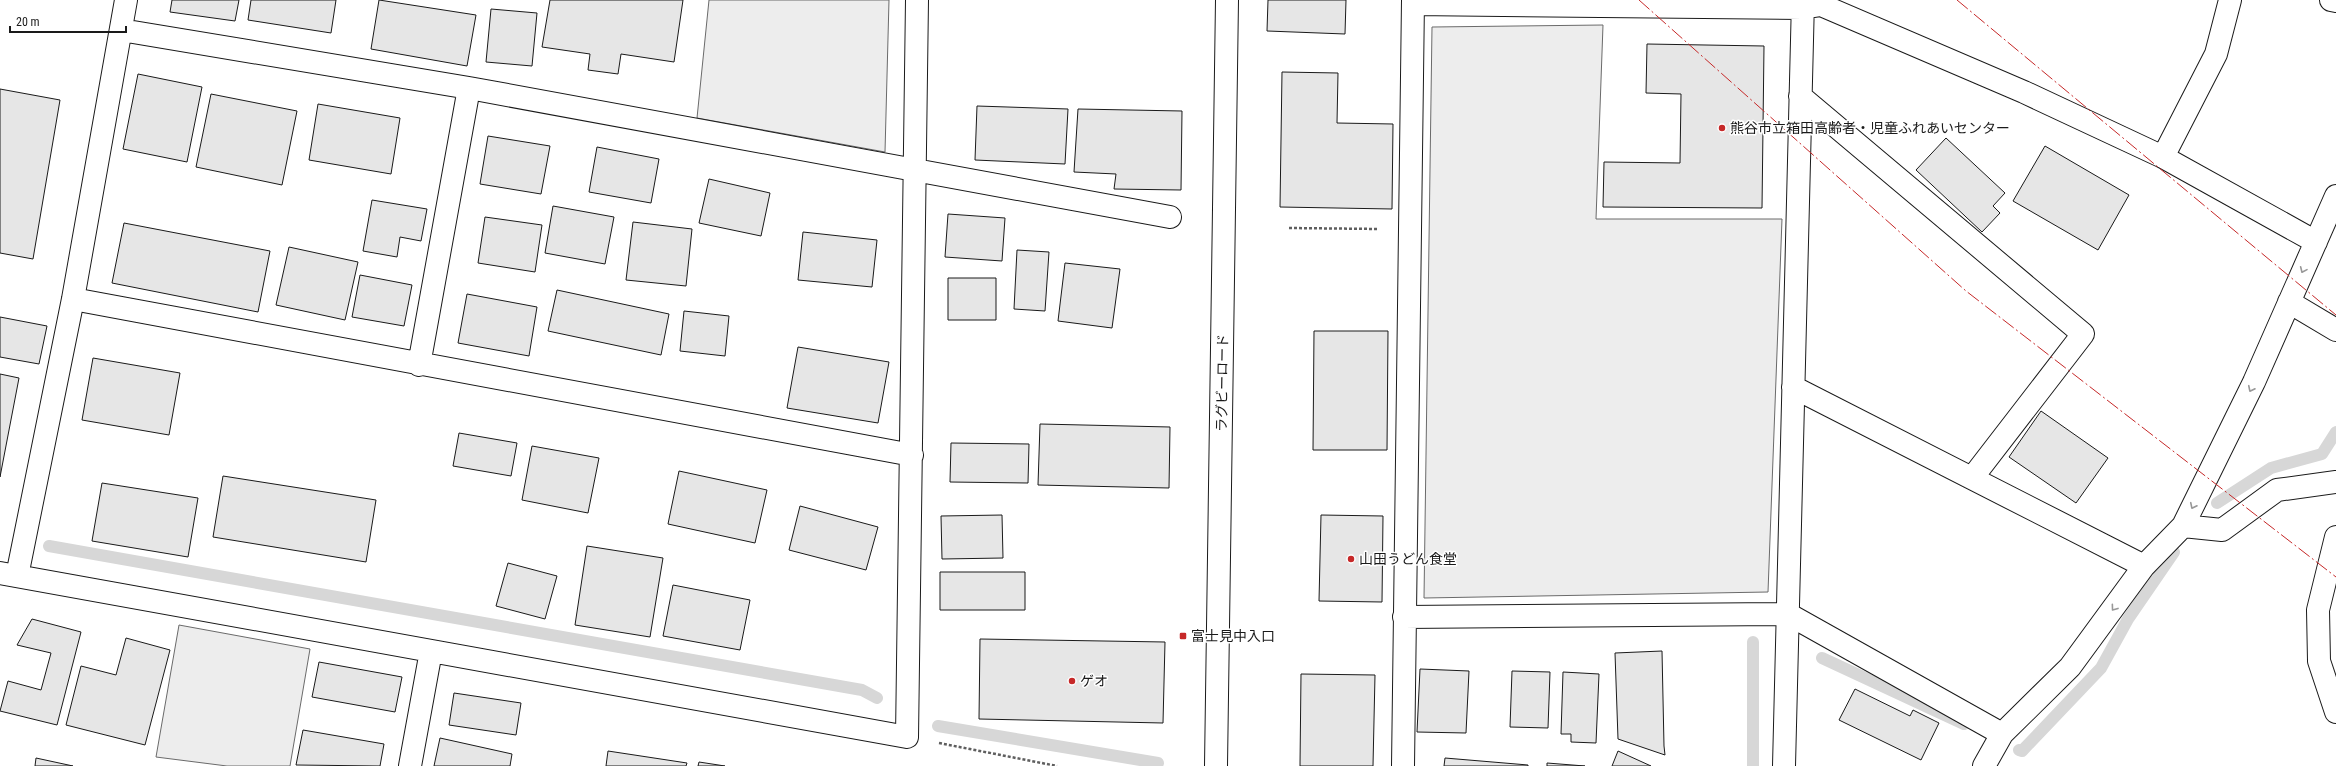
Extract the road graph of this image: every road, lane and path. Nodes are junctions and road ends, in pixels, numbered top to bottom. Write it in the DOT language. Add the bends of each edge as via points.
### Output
graph roads {
  1 [pos="126,0"];
  2 [pos="917,0"];
  3 [pos="1227,0"];
  4 [pos="2230,0"];
  5 [pos="2331,0"];
  6 [pos="1413,2"];
  7 [pos="2336,2"];
  8 [pos="1802,4"];
  9 [pos="121,30"];
  10 [pos="469,88"];
  11 [pos="1800,96"];
  12 [pos="2163,157"];
  13 [pos="914,171"];
  14 [pos="2336,196"];
  15 [pos="1170,217"];
  16 [pos="1289,228"];
  17 [pos="1410,230"];
  18 [pos="2316,242"];
  19 [pos="73,299"];
  20 [pos="2289,302"];
  21 [pos="2336,330"];
  22 [pos="419,365"];
  23 [pos="1793,387"];
  24 [pos="912,455"];
  25 [pos="1972,478"];
  26 [pos="2336,482"];
  27 [pos="2183,526"];
  28 [pos="2336,537"];
  29 [pos="2144,566"];
  30 [pos="8,575"];
  31 [pos="1788,614"];
  32 [pos="1404,617"];
  33 [pos="431,651"];
  34 [pos="2336,712"];
  35 [pos="2002,734"];
  36 [pos="907,737"];
  37 [pos="410,766"];
  38 [pos="1057,766"];
  39 [pos="1216,766"];
  40 [pos="1404,766"];
  41 [pos="1784,766"];
  42 [pos="1984,766"];
  1 -- 9 [label="street"];
  2 -- 13 [label="street"];
  3 -- 39 [label="street, ラグビーロード"];
  4 -- 12 [label="street" via="2216,54"];
  5 -- 7 [label="street"];
  6 -- 8 [label="street"];
  6 -- 17 [label="street"];
  8 -- 11 [label="street"];
  8 -- 12 [label="street" via="1821,5 2024,92"];
  9 -- 10 [label="street"];
  9 -- 19 [label="street"];
  10 -- 13 [label="street"];
  10 -- 22 [label="street"];
  11 -- 23 [label="street"];
  11 -- 25 [label="street" via="2083,334"];
  12 -- 18 [label="street"];
  13 -- 15 [label="street"];
  13 -- 24 [label="street"];
  14 -- 18 [label="street"];
  16 -- 17 [label="path"];
  17 -- 32 [label="street"];
  18 -- 20 [label="street, one-way"];
  19 -- 22 [label="street"];
  19 -- 30 [label="street"];
  20 -- 21 [label="street"];
  20 -- 27 [label="street, one-way" via="2254,382"];
  22 -- 24 [label="street"];
  23 -- 25 [label="street"];
  23 -- 31 [label="street"];
  24 -- 36 [label="street"];
  25 -- 29 [label="street"];
  26 -- 27 [label="street" via="2276,490 2222,530"];
  27 -- 29 [label="street"];
  28 -- 34 [label="street" via="2318,610 2319,661"];
  29 -- 35 [label="street, one-way" via="2070,667"];
  30 -- 33 [label="street"];
  31 -- 32 [label="street"];
  31 -- 35 [label="street"];
  31 -- 41 [label="street"];
  32 -- 40 [label="street"];
  33 -- 36 [label="street"];
  33 -- 37 [label="street"];
  35 -- 42 [label="street"];
  36 -- 38 [label="path"];
}
